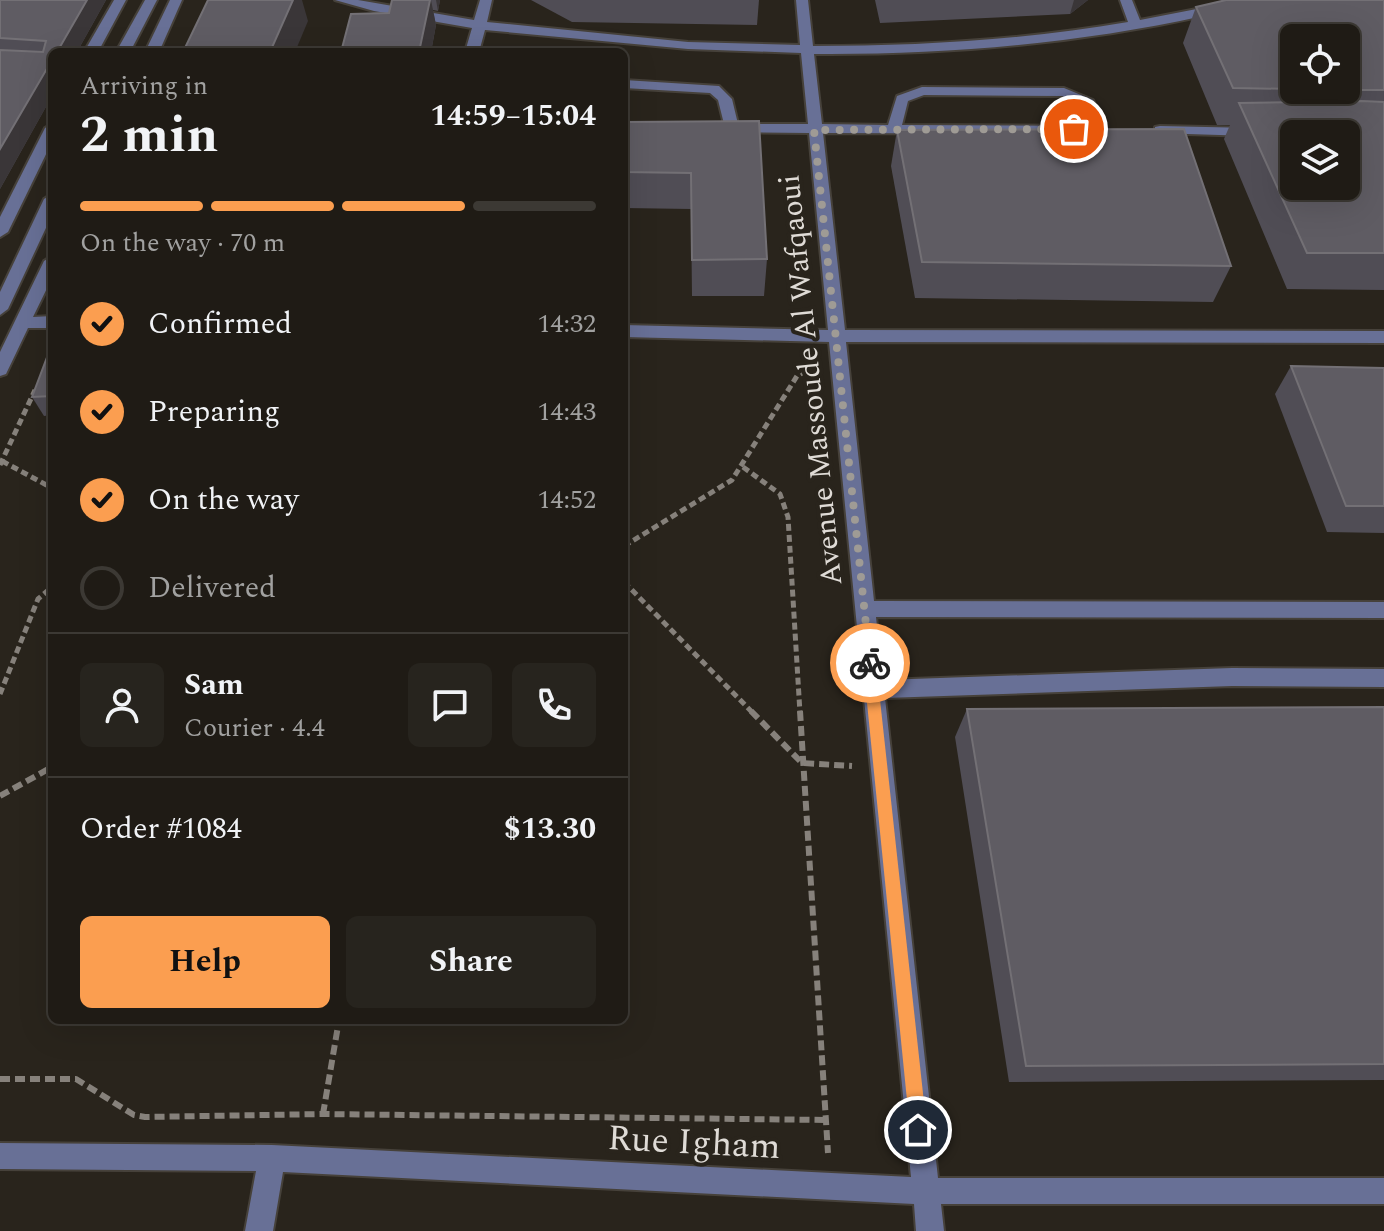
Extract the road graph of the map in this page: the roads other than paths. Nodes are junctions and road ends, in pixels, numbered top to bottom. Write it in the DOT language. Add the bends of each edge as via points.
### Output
graph roads {
  1 [pos="120,0"];
  2 [pos="152,0"];
  3 [pos="176,0"];
  4 [pos="342,0"];
  5 [pos="486,0"];
  6 [pos="802,0"];
  7 [pos="1126,0"];
  8 [pos="1255,1"];
  9 [pos="1135,25"];
  10 [pos="478,27"];
  11 [pos="93,48"];
  12 [pos="127,48"];
  13 [pos="154,48"];
  14 [pos="473,48"];
  15 [pos="809,50"];
  16 [pos="628,84"];
  17 [pos="894,128"];
  18 [pos="814,130"];
  19 [pos="1099,130"];
  20 [pos="1115,130"];
  21 [pos="1146,130"];
  22 [pos="1273,132"];
  23 [pos="48,136"];
  24 [pos="48,197"];
  25 [pos="48,207"];
  26 [pos="0,232"];
  27 [pos="48,270"];
  28 [pos="0,289"];
  29 [pos="0,309"];
  30 [pos="48,322"];
  31 [pos="23,323"];
  32 [pos="628,331"];
  33 [pos="835,336"];
  34 [pos="1384,337"];
  35 [pos="0,370"];
  36 [pos="865,609"];
  37 [pos="1384,610"];
  38 [pos="1384,678"];
  39 [pos="872,689"];
  40 [pos="0,1156"];
  41 [pos="272,1158"];
  42 [pos="924,1191"];
  43 [pos="1384,1191"];
  44 [pos="259,1231"];
  45 [pos="930,1231"];
  1 -- 11 [label="street"];
  2 -- 12 [label="street"];
  3 -- 13 [label="street"];
  4 -- 10 [label="street"];
  5 -- 10 [label="street"];
  6 -- 15 [label="street, Avenue Massoude Al Wafqaoui"];
  7 -- 9 [label="street"];
  8 -- 9 [label="street"];
  9 -- 15 [label="street" via="1052,40 943,49"];
  10 -- 14 [label="street"];
  10 -- 15 [label="street" via="659,44"];
  15 -- 18 [label="street, Avenue Massoude Al Wafqaoui"];
  16 -- 18 [label="street" via="714,89 725,99 725,128"];
  17 -- 18 [label="street"];
  17 -- 19 [label="street"];
  17 -- 19 [label="street" via="902,99 922,91 1050,91 1088,103"];
  18 -- 33 [label="street, Avenue Massoude Al Wafqaoui"];
  19 -- 20 [label="street"];
  21 -- 22 [label="street"];
  23 -- 26 [label="street"];
  24 -- 28 [label="street"];
  25 -- 29 [label="street"];
  27 -- 31 [label="street"];
  30 -- 31 [label="street"];
  31 -- 35 [label="street"];
  32 -- 33 [label="street"];
  33 -- 34 [label="street"];
  33 -- 36 [label="street, Avenue Massoude Al Wafqaoui"];
  36 -- 37 [label="street"];
  36 -- 39 [label="street, Avenue Massoude Al Wafqaoui"];
  38 -- 39 [label="street" via="1232,677"];
  39 -- 42 [label="street, Avenue Massoude Al Wafqaoui"];
  40 -- 41 [label="street, Rue Igham"];
  41 -- 42 [label="street, Rue Igham"];
  41 -- 44 [label="street"];
  42 -- 43 [label="street, Rue Igham"];
  42 -- 45 [label="street, Avenue Massoude Al Wafqaoui"];
}
